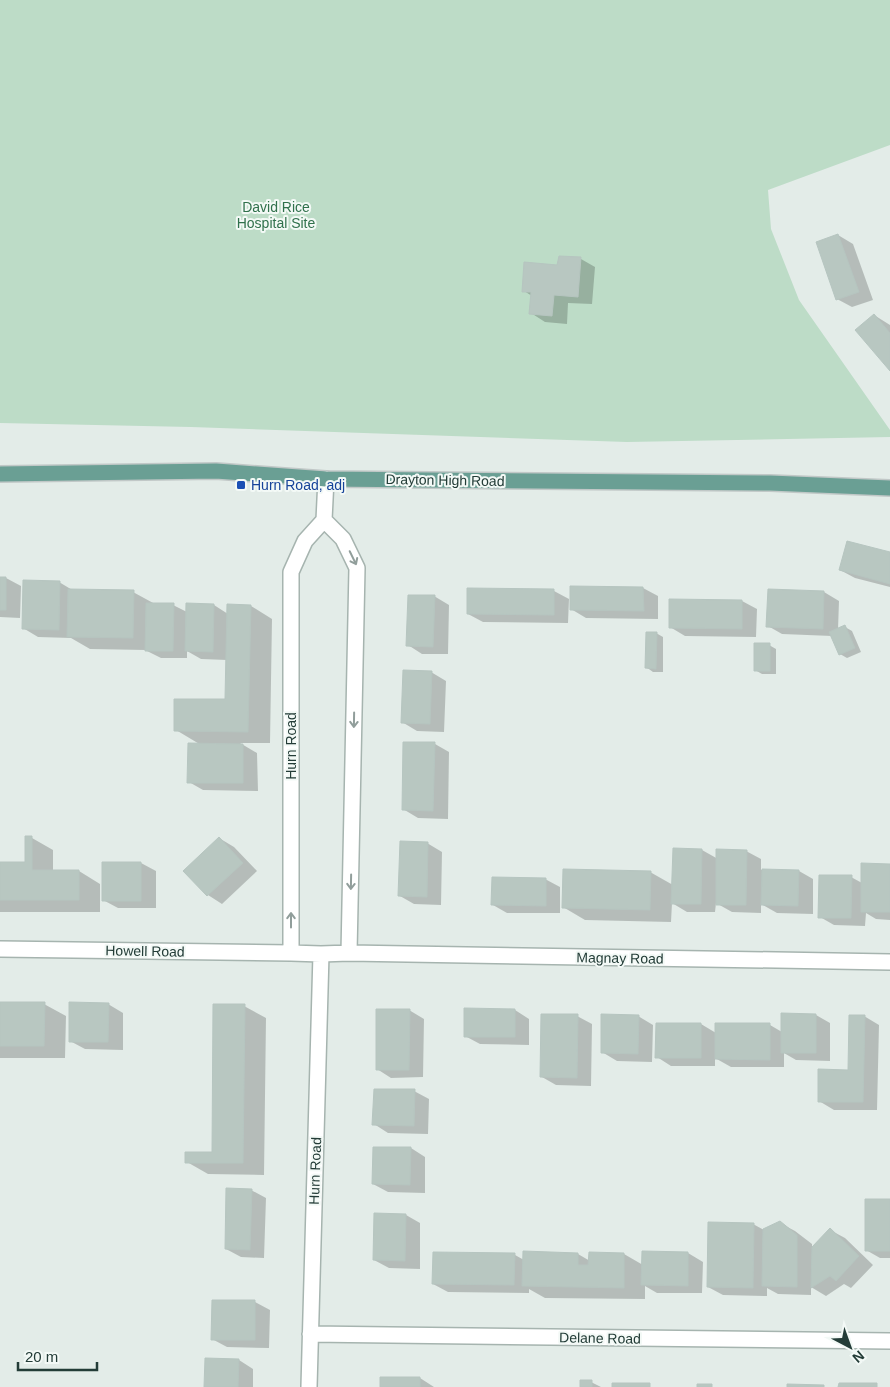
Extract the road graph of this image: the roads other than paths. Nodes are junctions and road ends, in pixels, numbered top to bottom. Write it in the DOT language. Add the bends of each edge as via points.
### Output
graph roads {
  1 [pos="0,474"];
  2 [pos="326,479"];
  3 [pos="890,488"];
  4 [pos="324,520"];
  5 [pos="0,949"];
  6 [pos="291,953"];
  7 [pos="349,953"];
  8 [pos="321,954"];
  9 [pos="890,962"];
  10 [pos="310,1334"];
  11 [pos="890,1342"];
  12 [pos="309,1387"];
  1 -- 2 [label="main road, Drayton High Road" via="216,471"];
  2 -- 3 [label="main road, Drayton High Road" via="770,483"];
  2 -- 4 [label="street"];
  6 -- 4 [label="street, Hurn Road, one-way" via="291,572 305,541"];
  4 -- 7 [label="street, one-way" via="343,539 357,568"];
  5 -- 6 [label="street, Howell Road"];
  6 -- 8 [label="street"];
  7 -- 8 [label="street"];
  7 -- 9 [label="street, Magnay Road"];
  8 -- 10 [label="street, Hurn Road"];
  10 -- 11 [label="street, Delane Road"];
  10 -- 12 [label="street, Hurn Road"];
}
